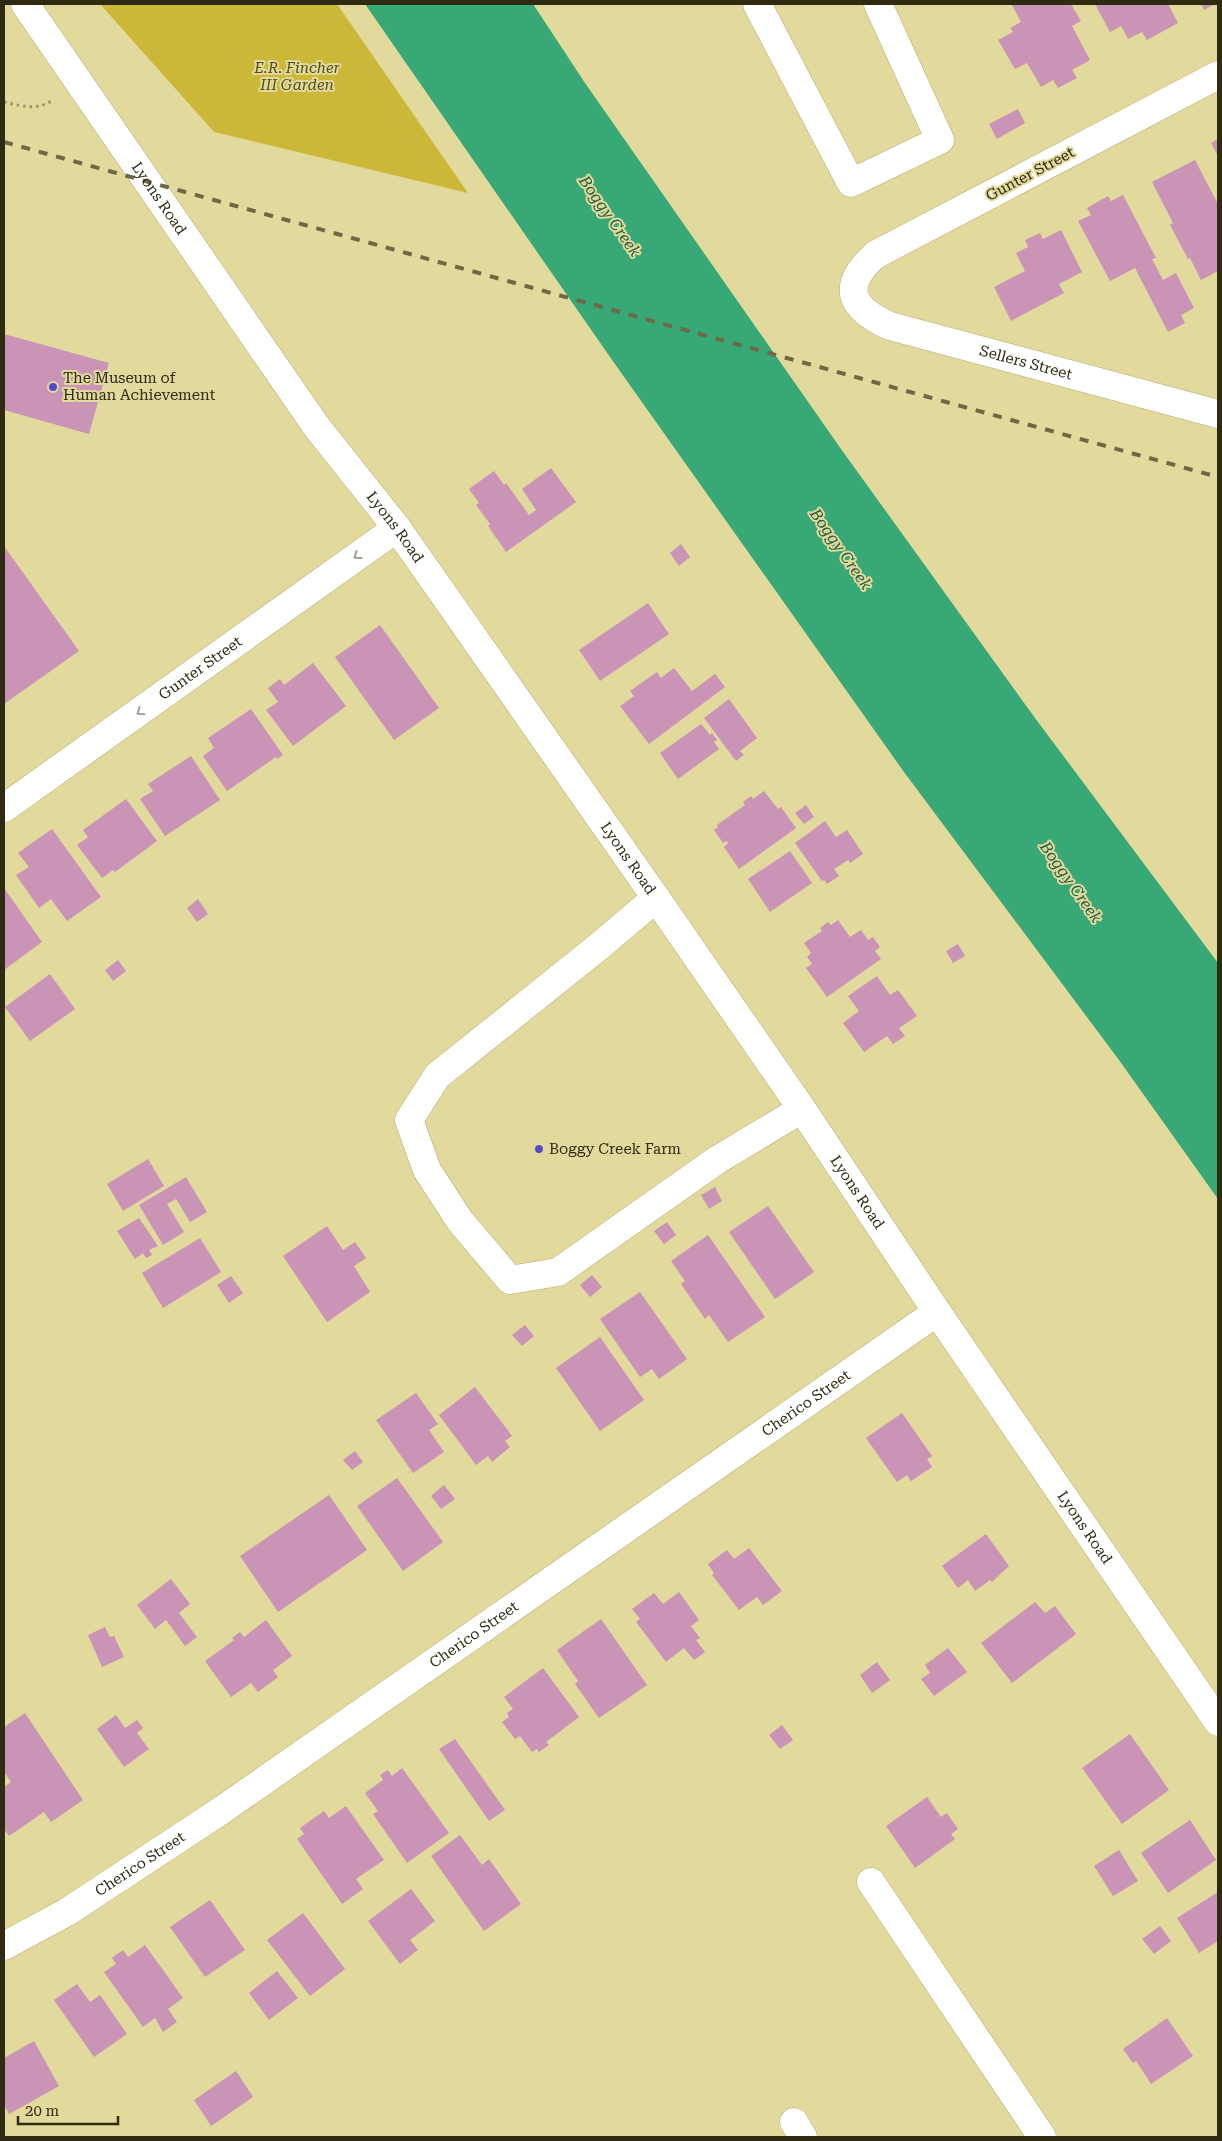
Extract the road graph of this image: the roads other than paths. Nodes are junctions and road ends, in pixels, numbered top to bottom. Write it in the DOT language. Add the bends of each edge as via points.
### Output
graph roads {
  1 [pos="25,4"];
  2 [pos="757,4"];
  3 [pos="878,4"];
  4 [pos="1218,75"];
  5 [pos="853,286"];
  6 [pos="1218,414"];
  7 [pos="397,528"];
  8 [pos="4,808"];
  9 [pos="656,898"];
  10 [pos="802,1109"];
  11 [pos="936,1312"];
  12 [pos="1218,1722"];
  13 [pos="871,1882"];
  14 [pos="4,1946"];
  15 [pos="1042,2137"];
  1 -- 7 [label="street, Lyons Road" via="316,426"];
  2 -- 3 [label="street" via="851,183 940,140"];
  4 -- 5 [label="street, Gunter Street" via="875,255 861,268"];
  5 -- 6 [label="street, Sellers Street" via="858,304 864,311 871,318 890,326"];
  7 -- 8 [label="street, Gunter Street, one-way"];
  7 -- 9 [label="street, Lyons Road"];
  9 -- 10 [label="street, Lyons Road"];
  9 -- 10 [label="street" via="436,1076 409,1120 428,1170 460,1221 510,1280 558,1272 717,1160"];
  10 -- 11 [label="street, Lyons Road"];
  11 -- 12 [label="street, Lyons Road"];
  11 -- 14 [label="street, Cherico Street" via="219,1812 67,1912"];
  13 -- 15 [label="street"];
}
